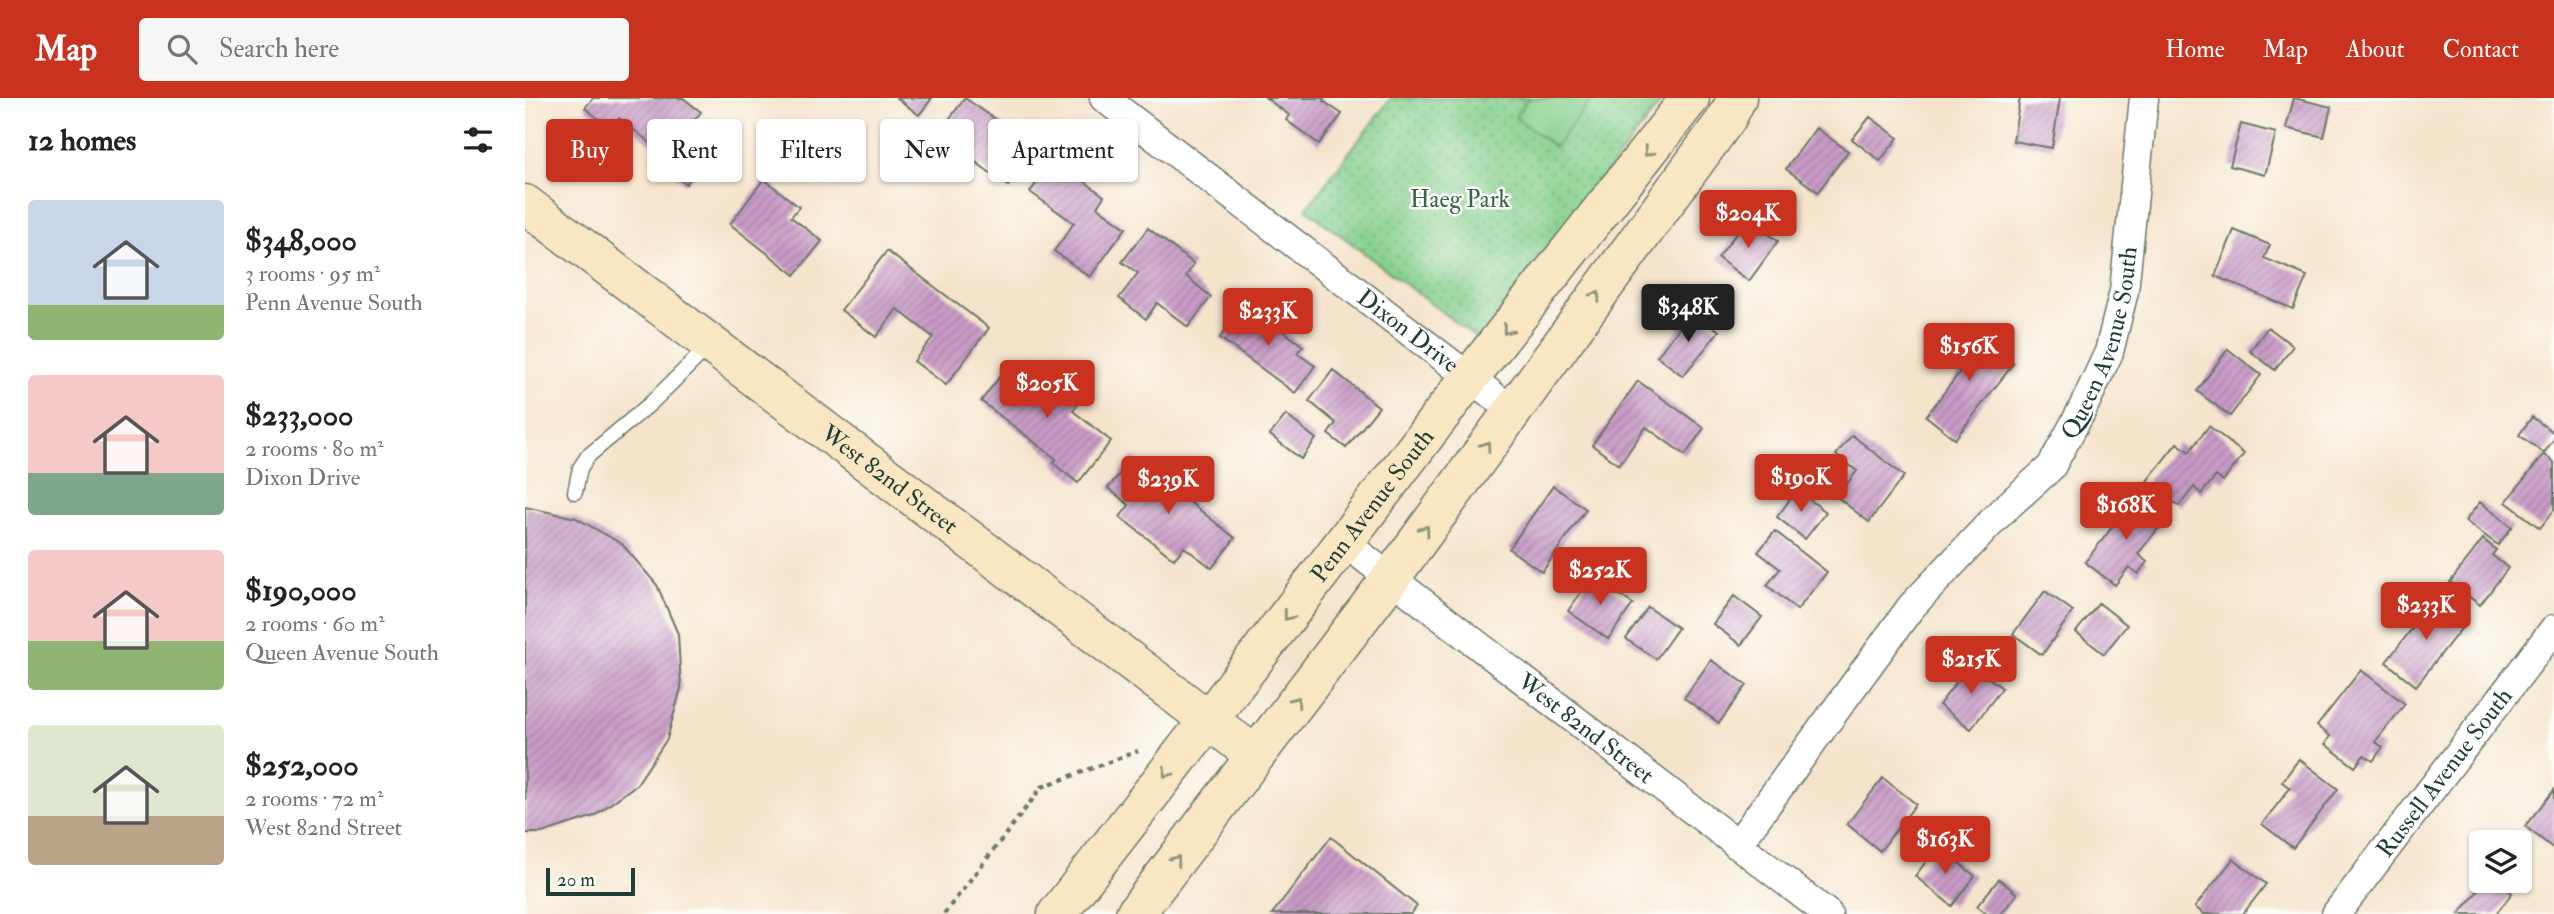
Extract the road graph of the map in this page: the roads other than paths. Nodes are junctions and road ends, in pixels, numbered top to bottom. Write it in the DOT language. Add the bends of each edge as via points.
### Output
graph roads {
  1 [pos="1104,98"];
  2 [pos="1690,98"];
  3 [pos="1737,98"];
  4 [pos="2144,98"];
  5 [pos="525,204"];
  6 [pos="711,344"];
  7 [pos="1470,377"];
  8 [pos="1512,410"];
  9 [pos="575,492"];
  10 [pos="1345,542"];
  11 [pos="1390,579"];
  12 [pos="2554,629"];
  13 [pos="1209,719"];
  14 [pos="1255,755"];
  15 [pos="1737,845"];
  16 [pos="1057,914"];
  17 [pos="1135,914"];
  18 [pos="1828,914"];
  19 [pos="2336,914"];
  1 -- 7 [label="street, Dixon Drive"];
  2 -- 7 [label="main road, Penn Avenue South, one-way"];
  8 -- 3 [label="main road, one-way" via="1727,118"];
  4 -- 15 [label="street, Queen Avenue South" via="2124,291 2109,352 2075,422 2050,467 1911,607"];
  5 -- 6 [label="main road, West 82nd Street"];
  6 -- 9 [label="lane" via="588,456"];
  6 -- 13 [label="main road, West 82nd Street"];
  7 -- 8 [label="street, Dixon Drive"];
  7 -- 10 [label="main road, Penn Avenue South"];
  11 -- 8 [label="main road, one-way"];
  10 -- 11 [label="street, West 82nd Street"];
  10 -- 13 [label="main road, Penn Avenue South, one-way"];
  14 -- 11 [label="main road, one-way"];
  11 -- 15 [label="street, West 82nd Street"];
  12 -- 19 [label="street, Russell Avenue South"];
  13 -- 14 [label="main road, West 82nd Street"];
  13 -- 16 [label="main road, Penn Avenue South, one-way"];
  17 -- 14 [label="main road, one-way"];
  15 -- 18 [label="street, West 82nd Street"];
}
